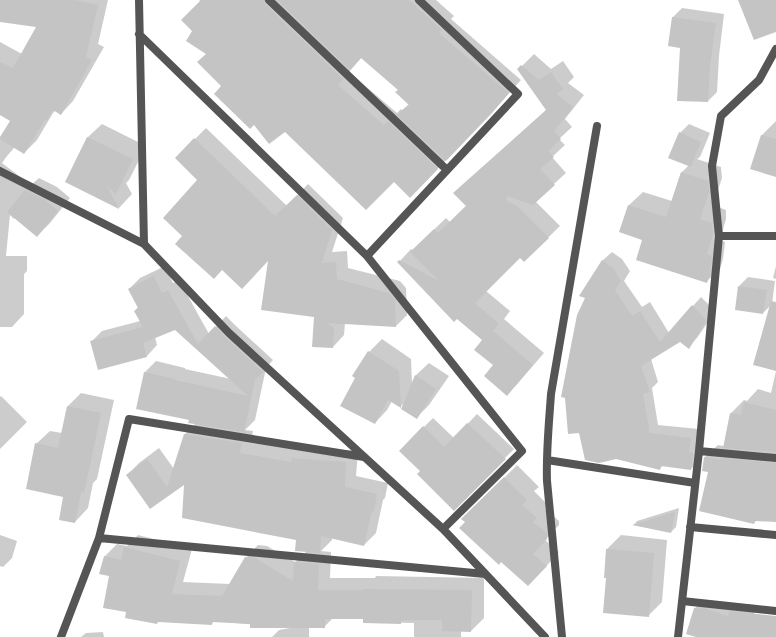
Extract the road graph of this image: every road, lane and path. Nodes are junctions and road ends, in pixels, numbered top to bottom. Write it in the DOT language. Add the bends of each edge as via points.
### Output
graph roads {
  1 [pos="139,0"];
  2 [pos="269,0"];
  3 [pos="419,0"];
  4 [pos="139,34"];
  5 [pos="776,49"];
  6 [pos="597,126"];
  7 [pos="447,170"];
  8 [pos="0,171"];
  9 [pos="719,236"];
  10 [pos="776,236"];
  11 [pos="144,244"];
  12 [pos="367,256"];
  13 [pos="699,451"];
  14 [pos="365,457"];
  15 [pos="776,458"];
  16 [pos="547,460"];
  17 [pos="695,483"];
  18 [pos="690,527"];
  19 [pos="443,529"];
  20 [pos="776,535"];
  21 [pos="98,538"];
  22 [pos="485,574"];
  23 [pos="682,601"];
  24 [pos="776,611"];
  25 [pos="61,637"];
  26 [pos="545,637"];
  27 [pos="562,637"];
  28 [pos="678,637"];
  1 -- 4 [label="street"];
  2 -- 7 [label="street"];
  3 -- 7 [label="street" via="518,94"];
  4 -- 11 [label="street"];
  4 -- 12 [label="street"];
  5 -- 9 [label="street" via="759,80 721,116 712,166"];
  6 -- 16 [label="street" via="551,394"];
  7 -- 12 [label="street"];
  8 -- 11 [label="street"];
  9 -- 10 [label="street"];
  9 -- 13 [label="street"];
  11 -- 14 [label="street" via="229,333"];
  12 -- 19 [label="street" via="522,451"];
  13 -- 15 [label="street"];
  13 -- 17 [label="street"];
  14 -- 19 [label="street"];
  14 -- 21 [label="street" via="129,419"];
  16 -- 17 [label="street"];
  16 -- 27 [label="street"];
  17 -- 18 [label="street"];
  18 -- 20 [label="street"];
  18 -- 23 [label="street"];
  19 -- 22 [label="street"];
  21 -- 22 [label="street"];
  21 -- 25 [label="street"];
  22 -- 26 [label="street"];
  23 -- 24 [label="street"];
  23 -- 28 [label="street"];
}
